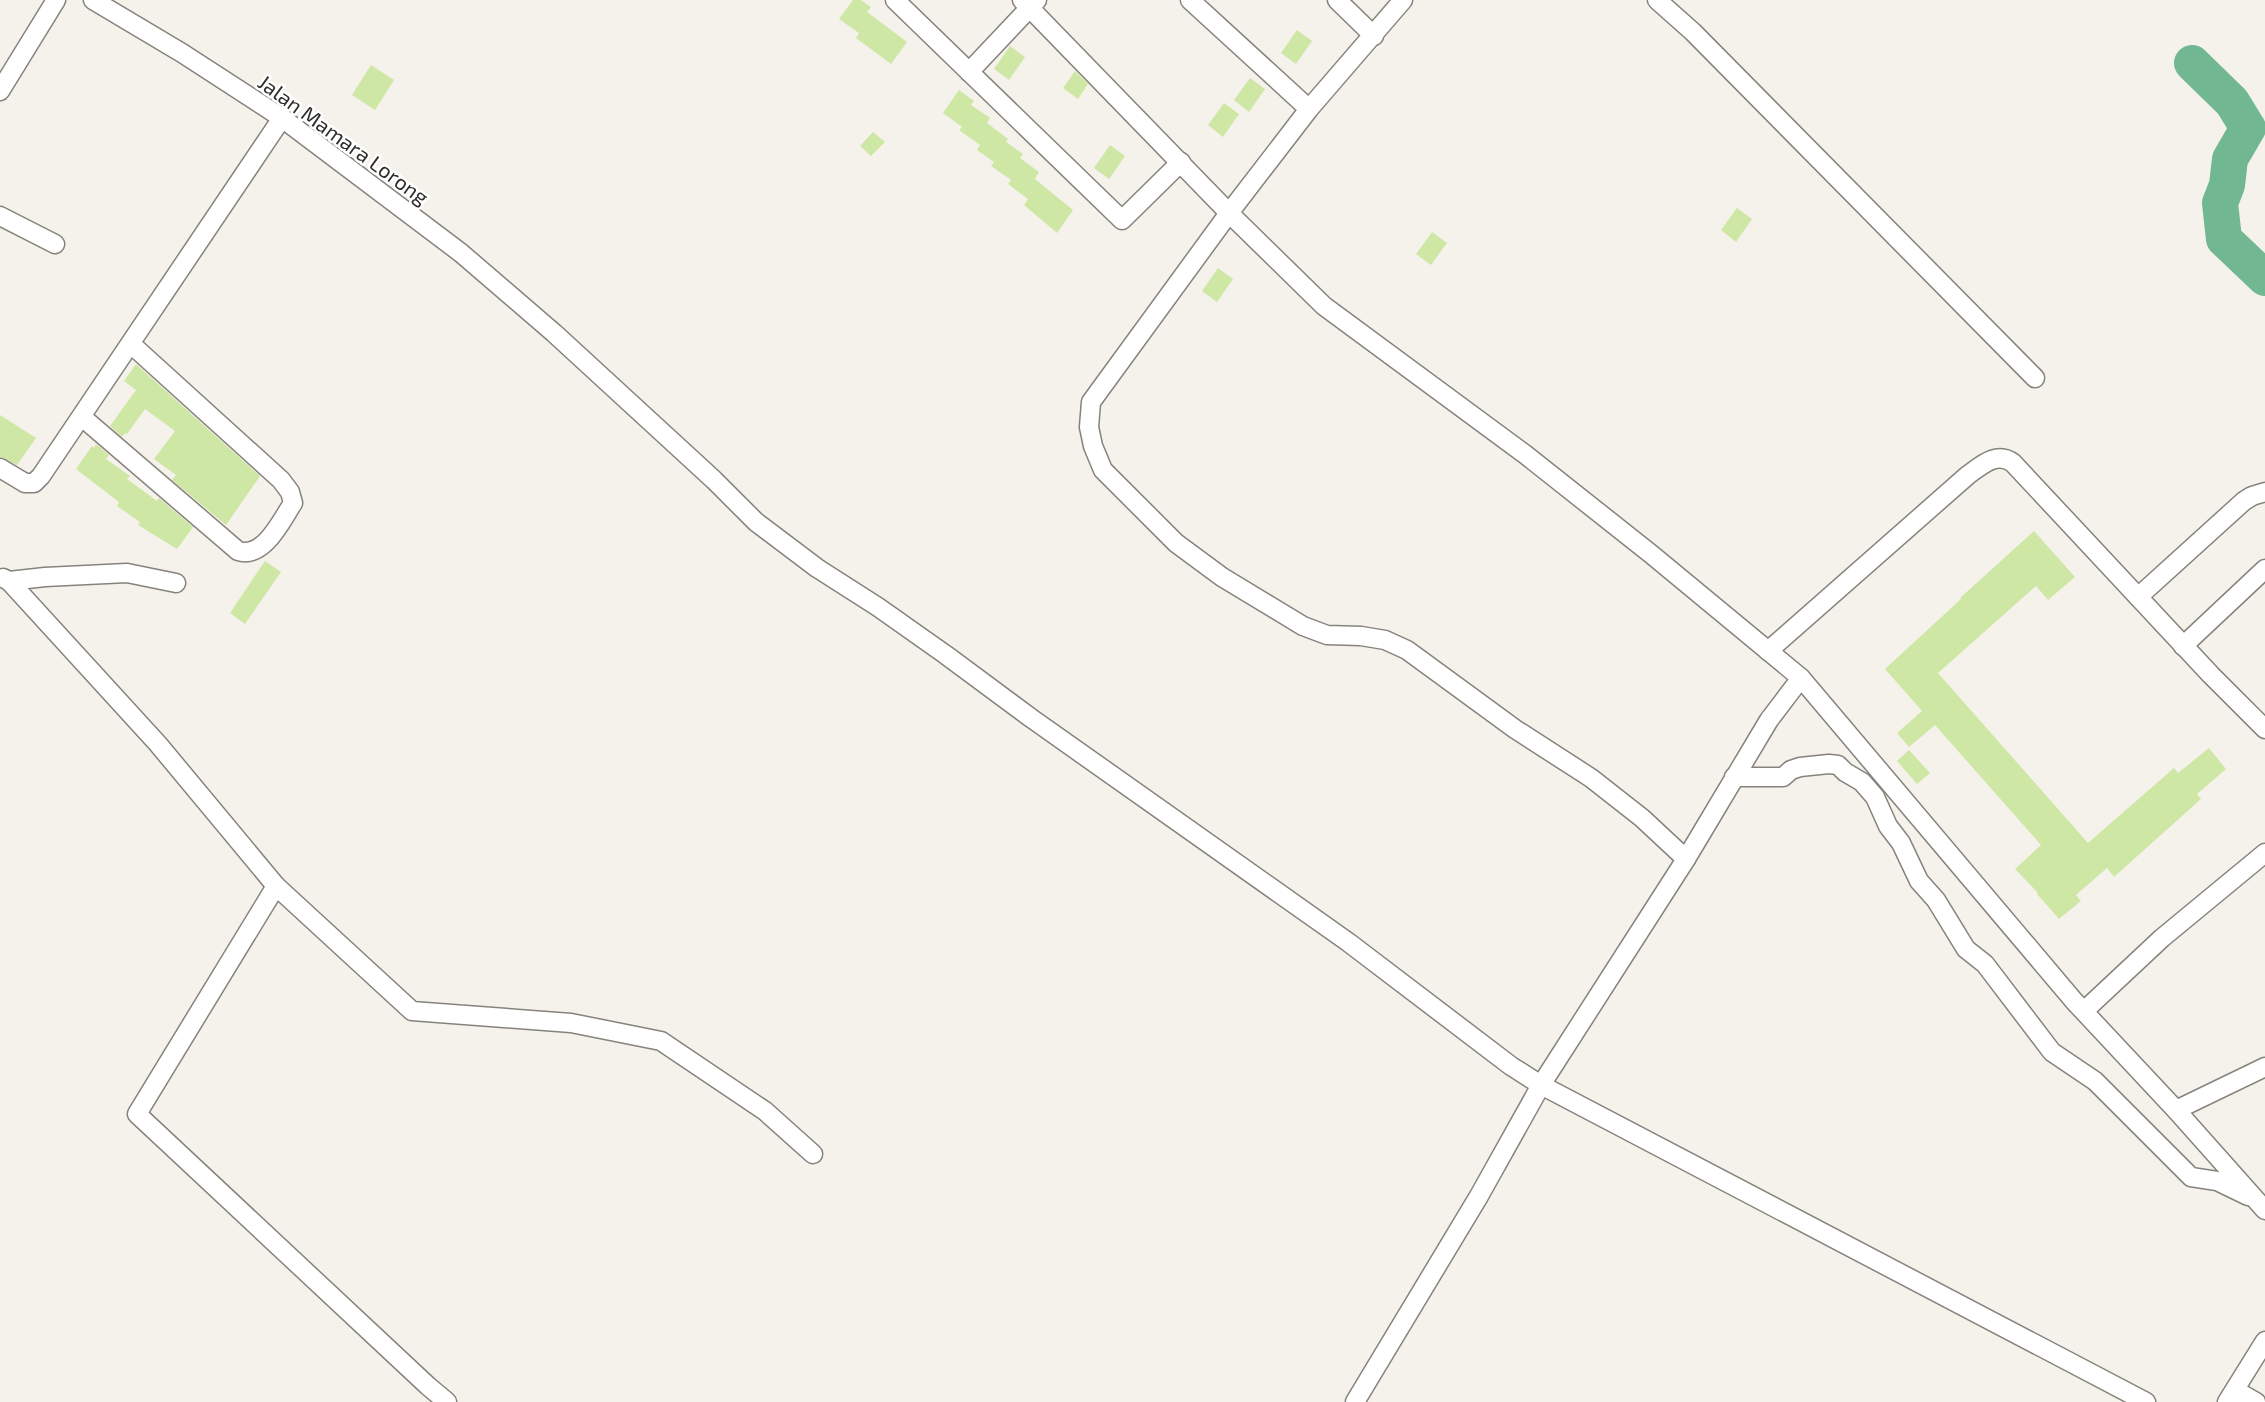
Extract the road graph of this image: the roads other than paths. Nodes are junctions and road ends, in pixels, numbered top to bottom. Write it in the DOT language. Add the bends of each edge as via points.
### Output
graph roads {
  1 [pos="56,0"];
  2 [pos="93,0"];
  3 [pos="895,0"];
  4 [pos="1190,0"];
  5 [pos="1337,0"];
  6 [pos="1403,0"];
  7 [pos="1657,0"];
  8 [pos="1030,3"];
  9 [pos="1374,36"];
  10 [pos="969,72"];
  11 [pos="0,91"];
  12 [pos="1309,109"];
  13 [pos="282,118"];
  14 [pos="1181,162"];
  15 [pos="1229,213"];
  16 [pos="0,216"];
  17 [pos="55,244"];
  18 [pos="131,344"];
  19 [pos="2035,378"];
  20 [pos="82,417"];
  21 [pos="0,468"];
  22 [pos="2265,492"];
  23 [pos="2265,569"];
  24 [pos="5,579"];
  25 [pos="176,583"];
  26 [pos="2138,597"];
  27 [pos="2183,646"];
  28 [pos="1768,651"];
  29 [pos="1801,678"];
  30 [pos="2265,729"];
  31 [pos="1734,777"];
  32 [pos="2265,853"];
  33 [pos="1686,859"];
  34 [pos="276,886"];
  35 [pos="2084,1011"];
  36 [pos="2265,1067"];
  37 [pos="1540,1085"];
  38 [pos="2176,1110"];
  39 [pos="813,1154"];
  40 [pos="2260,1205"];
  41 [pos="2265,1341"];
  42 [pos="2231,1396"];
  43 [pos="447,1402"];
  44 [pos="1354,1402"];
  45 [pos="2146,1402"];
  46 [pos="2256,1402"];
  1 -- 11 [label="street"];
  2 -- 13 [label="street, Jalan Mamara Lorong"];
  3 -- 10 [label="street"];
  4 -- 12 [label="street"];
  5 -- 9 [label="street"];
  6 -- 9 [label="street"];
  7 -- 19 [label="street"];
  8 -- 10 [label="street"];
  8 -- 14 [label="street"];
  9 -- 12 [label="street"];
  10 -- 14 [label="street" via="1122,220"];
  12 -- 15 [label="street"];
  13 -- 18 [label="street"];
  13 -- 37 [label="street, Jalan Mamara Lorong" via="483,270 756,522 1348,942"];
  14 -- 15 [label="street"];
  15 -- 28 [label="street" via="1324,306 1526,455"];
  15 -- 33 [label="street" via="1092,402 1089,427 1103,470 1176,543 1222,577 1303,626 1327,635 1385,640 1407,650 1515,729 1591,778"];
  16 -- 17 [label="street"];
  18 -- 20 [label="street"];
  18 -- 20 [label="street" via="281,480 293,503 259,549 238,551"];
  20 -- 21 [label="street" via="34,483 25,483"];
  22 -- 26 [label="street" via="2244,501"];
  23 -- 27 [label="street"];
  24 -- 25 [label="street" via="127,573"];
  24 -- 34 [label="street" via="158,744"];
  26 -- 27 [label="street"];
  26 -- 28 [label="street" via="2013,463 2000,457 1968,475"];
  27 -- 30 [label="street"];
  28 -- 29 [label="street"];
  29 -- 31 [label="street"];
  29 -- 35 [label="street"];
  31 -- 33 [label="street"];
  31 -- 40 [label="street" via="1783,777 1800,767 1829,764 1838,765 1862,782 1875,797 1919,881 1936,900 1966,949 1985,964 2052,1052 2095,1081 2191,1177 2217,1181"];
  32 -- 35 [label="street" via="2162,938"];
  33 -- 37 [label="street"];
  34 -- 39 [label="street" via="412,1011 571,1023 661,1041 765,1111"];
  34 -- 43 [label="street" via="136,1114"];
  35 -- 38 [label="street"];
  36 -- 38 [label="street"];
  37 -- 44 [label="street" via="1479,1196"];
  37 -- 45 [label="street, Jalan Mamara Lorong"];
  38 -- 40 [label="street"];
  41 -- 42 [label="street"];
  42 -- 46 [label="street"];
}
